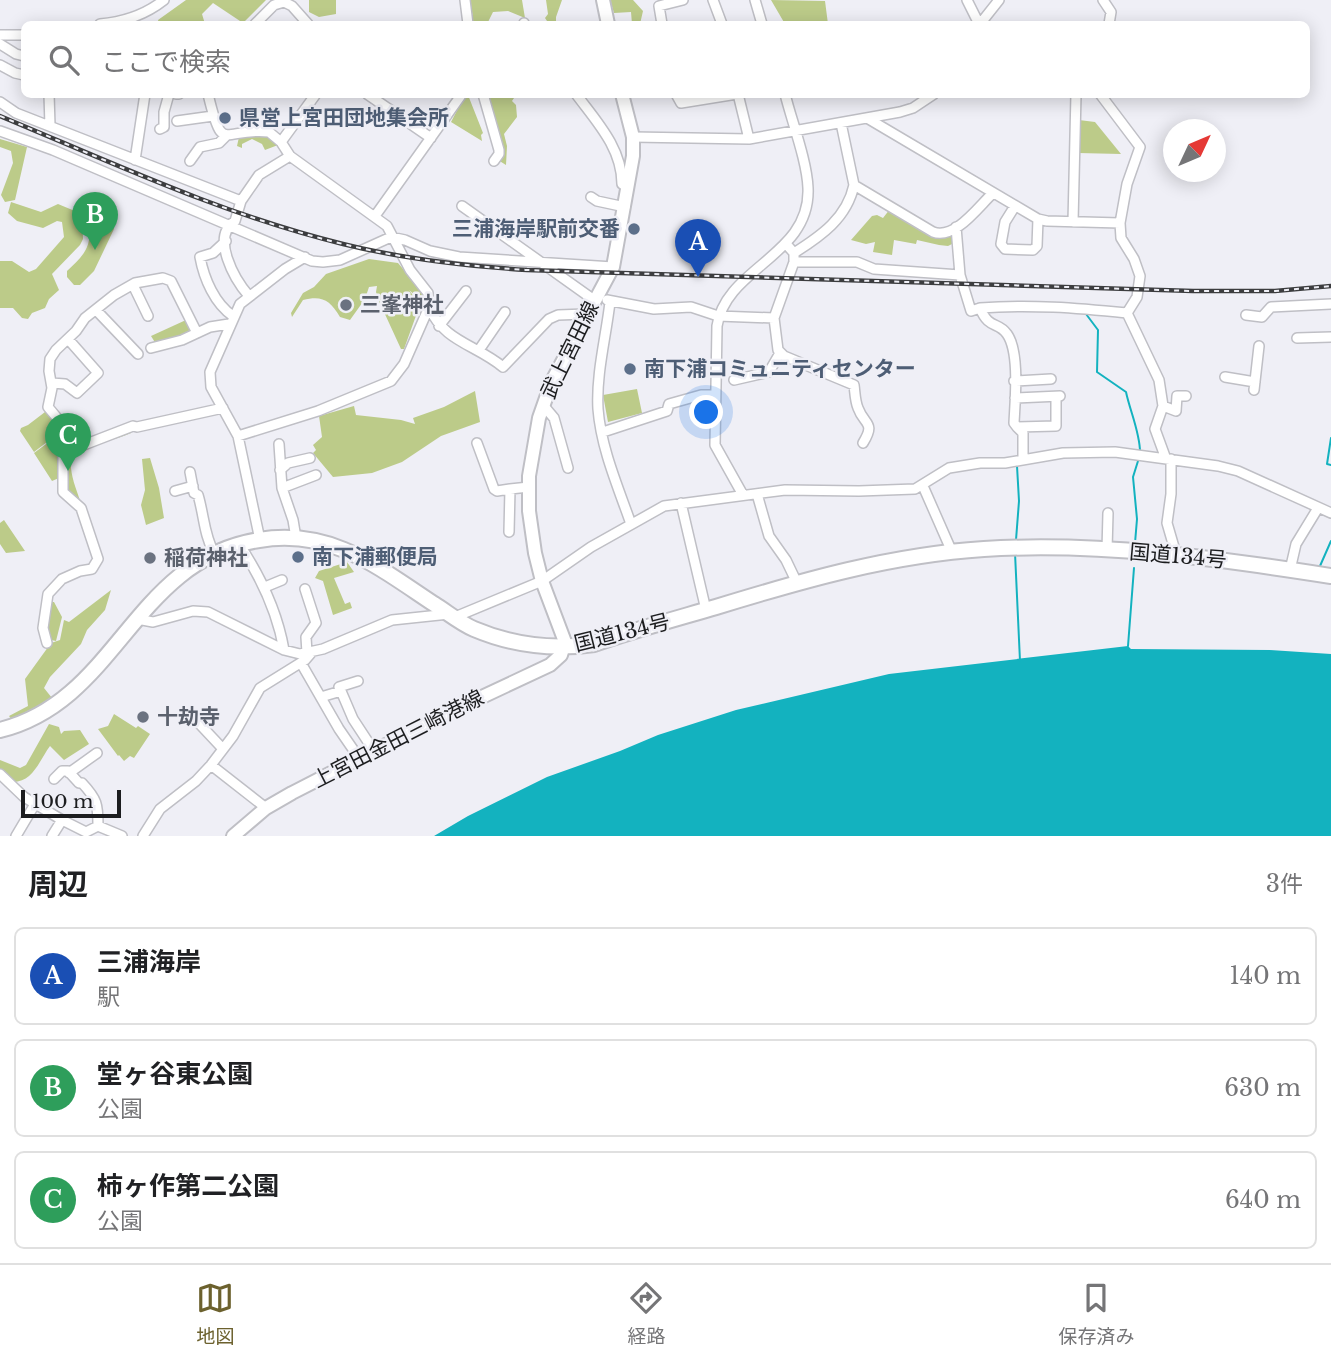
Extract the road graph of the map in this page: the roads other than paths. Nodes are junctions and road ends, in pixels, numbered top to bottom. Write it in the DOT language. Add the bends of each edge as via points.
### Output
graph roads {
  1 [pos="164,0"];
  2 [pos="465,0"];
  3 [pos="603,0"];
  4 [pos="683,0"];
  5 [pos="713,0"];
  6 [pos="755,0"];
  7 [pos="967,0"];
  8 [pos="999,0"];
  9 [pos="1108,2"];
  10 [pos="118,21"];
  11 [pos="261,21"];
  12 [pos="305,21"];
  13 [pos="468,21"];
  14 [pos="607,21"];
  15 [pos="662,21"];
  16 [pos="721,21"];
  17 [pos="761,21"];
  18 [pos="978,21"];
  19 [pos="982,21"];
  20 [pos="1110,21"];
  21 [pos="0,35"];
  22 [pos="21,35"];
  23 [pos="0,44"];
  24 [pos="21,55"];
  25 [pos="0,65"];
  26 [pos="21,75"];
  27 [pos="50,98"];
  28 [pos="144,98"];
  29 [pos="168,98"];
  30 [pos="209,98"];
  31 [pos="313,98"];
  32 [pos="373,98"];
  33 [pos="459,98"];
  34 [pos="484,98"];
  35 [pos="579,98"];
  36 [pos="623,98"];
  37 [pos="678,98"];
  38 [pos="712,98"];
  39 [pos="738,98"];
  40 [pos="786,98"];
  41 [pos="927,98"];
  42 [pos="1076,98"];
  43 [pos="1103,98"];
  44 [pos="0,102"];
  45 [pos="213,116"];
  46 [pos="867,118"];
  47 [pos="177,121"];
  48 [pos="841,123"];
  49 [pos="50,126"];
  50 [pos="160,129"];
  51 [pos="794,130"];
  52 [pos="0,131"];
  53 [pos="226,136"];
  54 [pos="633,137"];
  55 [pos="431,138"];
  56 [pos="749,139"];
  57 [pos="281,142"];
  58 [pos="290,156"];
  59 [pos="135,160"];
  60 [pos="190,161"];
  61 [pos="494,161"];
  62 [pos="854,185"];
  63 [pos="629,187"];
  64 [pos="993,193"];
  65 [pos="592,197"];
  66 [pos="241,201"];
  67 [pos="463,206"];
  68 [pos="1016,206"];
  69 [pos="625,207"];
  70 [pos="375,216"];
  71 [pos="1038,219"];
  72 [pos="1073,222"];
  73 [pos="1120,223"];
  74 [pos="229,225"];
  75 [pos="956,228"];
  76 [pos="394,237"];
  77 [pos="226,241"];
  78 [pos="788,245"];
  79 [pos="305,257"];
  80 [pos="794,258"];
  81 [pos="542,263"];
  82 [pos="612,267"];
  83 [pos="960,275"];
  84 [pos="133,285"];
  85 [pos="466,291"];
  86 [pos="249,296"];
  87 [pos="596,297"];
  88 [pos="610,302"];
  89 [pos="1331,304"];
  90 [pos="429,307"];
  91 [pos="980,309"];
  92 [pos="96,310"];
  93 [pos="505,312"];
  94 [pos="1127,313"];
  95 [pos="586,314"];
  96 [pos="149,315"];
  97 [pos="1246,315"];
  98 [pos="718,316"];
  99 [pos="774,318"];
  100 [pos="231,320"];
  101 [pos="439,326"];
  102 [pos="197,333"];
  103 [pos="1331,337"];
  104 [pos="1297,338"];
  105 [pos="68,340"];
  106 [pos="1259,346"];
  107 [pos="151,348"];
  108 [pos="479,350"];
  109 [pos="780,353"];
  110 [pos="138,354"];
  111 [pos="1225,377"];
  112 [pos="1051,379"];
  113 [pos="734,380"];
  114 [pos="1014,381"];
  115 [pos="52,383"];
  116 [pos="714,395"];
  117 [pos="1186,396"];
  118 [pos="1015,398"];
  119 [pos="543,405"];
  120 [pos="1163,406"];
  121 [pos="223,408"];
  122 [pos="1017,427"];
  123 [pos="77,431"];
  124 [pos="603,432"];
  125 [pos="238,436"];
  126 [pos="477,443"];
  127 [pos="863,443"];
  128 [pos="279,444"];
  129 [pos="310,458"];
  130 [pos="1023,459"];
  131 [pos="1168,459"];
  132 [pos="568,468"];
  133 [pos="279,470"];
  134 [pos="190,472"];
  135 [pos="316,475"];
  136 [pos="193,486"];
  137 [pos="923,486"];
  138 [pos="529,487"];
  139 [pos="282,488"];
  140 [pos="510,489"];
  141 [pos="174,491"];
  142 [pos="757,494"];
  143 [pos="743,495"];
  144 [pos="681,503"];
  145 [pos="1318,508"];
  146 [pos="1108,513"];
  147 [pos="1331,513"];
  148 [pos="631,524"];
  149 [pos="509,533"];
  150 [pos="296,538"];
  151 [pos="260,540"];
  152 [pos="239,544"];
  153 [pos="1107,550"];
  154 [pos="952,552"];
  155 [pos="215,553"];
  156 [pos="1175,554"];
  157 [pos="1290,570"];
  158 [pos="1331,576"];
  159 [pos="282,580"];
  160 [pos="542,580"];
  161 [pos="797,583"];
  162 [pos="265,587"];
  163 [pos="305,595"];
  164 [pos="706,610"];
  165 [pos="452,615"];
  166 [pos="138,619"];
  167 [pos="47,643"];
  168 [pos="565,648"];
  169 [pos="284,650"];
  170 [pos="309,653"];
  171 [pos="301,663"];
  172 [pos="358,681"];
  173 [pos="341,691"];
  174 [pos="321,697"];
  175 [pos="197,719"];
  176 [pos="0,730"];
  177 [pos="223,749"];
  178 [pos="374,751"];
  179 [pos="97,753"];
  180 [pos="359,758"];
  181 [pos="210,766"];
  182 [pos="69,773"];
  183 [pos="0,774"];
  184 [pos="54,779"];
  185 [pos="35,804"];
  186 [pos="266,808"];
  187 [pos="62,820"];
  188 [pos="98,826"];
  189 [pos="16,836"];
  190 [pos="52,836"];
  191 [pos="122,836"];
  192 [pos="143,836"];
  193 [pos="233,836"];
  1 -- 10 [label="street"];
  2 -- 13 [label="street"];
  3 -- 14 [label="main road"];
  4 -- 15 [label="street" via="659,6"];
  5 -- 16 [label="street"];
  6 -- 17 [label="street"];
  7 -- 18 [label="street"];
  8 -- 19 [label="street"];
  9 -- 20 [label="street"];
  11 -- 12 [label="street" via="274,5 285,2"];
  21 -- 22 [label="street"];
  23 -- 24 [label="street"];
  25 -- 26 [label="street"];
  27 -- 49 [label="street"];
  28 -- 59 [label="street"];
  29 -- 50 [label="street"];
  30 -- 45 [label="street"];
  31 -- 57 [label="street"];
  32 -- 55 [label="street"];
  33 -- 55 [label="street"];
  34 -- 61 [label="street" via="499,150"];
  35 -- 63 [label="street" via="615,150 622,185"];
  36 -- 54 [label="main road, 武上宮田線"];
  37 -- 38 [label="street" via="681,103"];
  39 -- 56 [label="street"];
  40 -- 51 [label="street"];
  41 -- 46 [label="street" via="906,111"];
  42 -- 72 [label="street"];
  43 -- 73 [label="street" via="1140,147"];
  44 -- 49 [label="street"];
  45 -- 47 [label="street"];
  45 -- 53 [label="street"];
  46 -- 48 [label="street"];
  46 -- 64 [label="street"];
  48 -- 51 [label="street"];
  48 -- 62 [label="street"];
  49 -- 59 [label="street"];
  51 -- 56 [label="street"];
  51 -- 78 [label="street" via="808,188 804,217"];
  52 -- 74 [label="street"];
  53 -- 57 [label="street" via="264,131"];
  53 -- 60 [label="street" via="200,148"];
  54 -- 56 [label="street"];
  54 -- 63 [label="main road, 武上宮田線"];
  55 -- 70 [label="street"];
  57 -- 58 [label="street"];
  58 -- 66 [label="street" via="259,175"];
  58 -- 70 [label="street"];
  59 -- 66 [label="street"];
  62 -- 75 [label="street" via="933,232"];
  62 -- 80 [label="street" via="841,214"];
  63 -- 69 [label="main road, 武上宮田線"];
  64 -- 68 [label="street"];
  64 -- 75 [label="street"];
  65 -- 69 [label="street"];
  66 -- 74 [label="street" via="235,221"];
  67 -- 81 [label="street"];
  68 -- 71 [label="street"];
  68 -- 71 [label="street" via="1005,222 1001,244 1005,249 1033,250"];
  69 -- 82 [label="main road, 武上宮田線"];
  70 -- 76 [label="street"];
  71 -- 72 [label="street"];
  72 -- 73 [label="street"];
  73 -- 94 [label="street" via="1121,238 1140,276 1137,297"];
  74 -- 77 [label="street"];
  74 -- 79 [label="street"];
  75 -- 83 [label="street"];
  76 -- 79 [label="street" via="340,261"];
  76 -- 81 [label="street" via="452,256"];
  76 -- 90 [label="street" via="428,293"];
  77 -- 86 [label="street" via="229,267"];
  77 -- 100 [label="street" via="200,257 209,286"];
  78 -- 80 [label="street"];
  78 -- 98 [label="street" via="732,294"];
  79 -- 86 [label="street"];
  80 -- 83 [label="street"];
  80 -- 99 [label="street"];
  81 -- 82 [label="street"];
  81 -- 87 [label="street"];
  82 -- 87 [label="main road, 武上宮田線"];
  83 -- 91 [label="street" via="971,311"];
  84 -- 92 [label="street"];
  84 -- 96 [label="street"];
  84 -- 102 [label="street" via="163,278 171,281"];
  85 -- 101 [label="street" via="449,305"];
  86 -- 100 [label="street"];
  87 -- 88 [label="street"];
  87 -- 95 [label="main road, 武上宮田線"];
  88 -- 98 [label="street" via="654,309 691,307"];
  88 -- 124 [label="street" via="598,395"];
  89 -- 97 [label="street" via="1271,307 1262,317"];
  90 -- 101 [label="street"];
  90 -- 125 [label="street" via="404,365 391,381 318,411"];
  91 -- 94 [label="street" via="1052,306"];
  91 -- 114 [label="street" via="990,325 1010,338"];
  92 -- 105 [label="street"];
  92 -- 110 [label="street"];
  93 -- 108 [label="street"];
  94 -- 120 [label="street" via="1159,380"];
  95 -- 108 [label="street" via="549,319 503,367"];
  95 -- 119 [label="main road, 武上宮田線"];
  98 -- 99 [label="street"];
  98 -- 116 [label="street"];
  99 -- 109 [label="street"];
  100 -- 102 [label="street"];
  100 -- 121 [label="street" via="210,372 211,387"];
  101 -- 108 [label="street"];
  102 -- 107 [label="street"];
  103 -- 104 [label="street"];
  105 -- 115 [label="street" via="50,359"];
  105 -- 115 [label="street" via="98,373 77,393 65,384"];
  106 -- 111 [label="street" via="1255,386"];
  109 -- 113 [label="street" via="769,372"];
  109 -- 127 [label="street" via="854,385 858,409 870,428"];
  112 -- 114 [label="street"];
  114 -- 118 [label="street"];
  115 -- 123 [label="street" via="48,407"];
  116 -- 124 [label="street" via="668,404 667,411"];
  116 -- 143 [label="street" via="715,445"];
  117 -- 120 [label="street" via="1177,396 1176,411"];
  118 -- 122 [label="street" via="1013,423"];
  118 -- 122 [label="street" via="1059,396 1056,426"];
  119 -- 132 [label="street" via="554,418"];
  119 -- 138 [label="main road, 武上宮田線"];
  120 -- 131 [label="street" via="1155,429"];
  121 -- 125 [label="street"];
  121 -- 167 [label="street" via="133,426 73,447 63,456 63,492 81,508 98,559 92,569 62,579 48,594 43,628"];
  122 -- 130 [label="street" via="1023,433"];
  124 -- 148 [label="street"];
  125 -- 151 [label="street"];
  126 -- 140 [label="street" via="494,489"];
  128 -- 133 [label="street"];
  129 -- 133 [label="street"];
  130 -- 131 [label="street" via="1086,452"];
  130 -- 137 [label="street" via="949,468"];
  131 -- 145 [label="street" via="1238,471"];
  131 -- 156 [label="street" via="1171,494 1167,523"];
  133 -- 139 [label="street"];
  134 -- 136 [label="street"];
  135 -- 139 [label="street"];
  136 -- 141 [label="street"];
  136 -- 155 [label="street"];
  137 -- 142 [label="street"];
  137 -- 154 [label="street"];
  138 -- 140 [label="street"];
  138 -- 160 [label="main road, 武上宮田線" via="532,534"];
  139 -- 150 [label="street"];
  140 -- 149 [label="street"];
  142 -- 143 [label="street"];
  142 -- 161 [label="street" via="769,536"];
  143 -- 144 [label="street"];
  144 -- 148 [label="street" via="652,511"];
  144 -- 164 [label="street"];
  145 -- 147 [label="street"];
  145 -- 157 [label="street" via="1296,544"];
  146 -- 153 [label="street"];
  148 -- 160 [label="street"];
  150 -- 151 [label="highway, 国道134号"];
  150 -- 165 [label="highway, 国道134号" via="360,556"];
  151 -- 152 [label="highway, 国道134号"];
  152 -- 155 [label="highway, 国道134号"];
  152 -- 162 [label="street"];
  153 -- 154 [label="highway, 国道134号"];
  153 -- 156 [label="highway, 国道134号"];
  154 -- 161 [label="highway, 国道134号" via="855,567"];
  155 -- 166 [label="highway, 国道134号" via="175,578"];
  156 -- 157 [label="highway, 国道134号"];
  157 -- 158 [label="highway, 国道134号"];
  159 -- 162 [label="street"];
  160 -- 165 [label="street"];
  160 -- 168 [label="main road, 武上宮田線"];
  161 -- 164 [label="highway, 国道134号"];
  162 -- 169 [label="street"];
  163 -- 170 [label="street" via="316,623 306,636"];
  164 -- 168 [label="highway, 国道134号" via="594,644"];
  165 -- 168 [label="highway, 国道134号" via="472,628 513,642"];
  165 -- 170 [label="street" via="392,620"];
  166 -- 169 [label="street" via="153,622 193,611 208,612"];
  166 -- 176 [label="highway, 国道134号" via="63,701 26,723"];
  168 -- 178 [label="main road, 上宮田金田三崎港線" via="550,665"];
  169 -- 170 [label="street"];
  170 -- 171 [label="street"];
  171 -- 174 [label="street"];
  171 -- 177 [label="street" via="260,688"];
  172 -- 173 [label="street" via="339,687"];
  173 -- 174 [label="street"];
  173 -- 178 [label="street"];
  174 -- 180 [label="street"];
  175 -- 177 [label="street"];
  177 -- 181 [label="street"];
  178 -- 180 [label="main road, 上宮田金田三崎港線"];
  179 -- 182 [label="street"];
  180 -- 186 [label="main road, 上宮田金田三崎港線"];
  181 -- 186 [label="street"];
  181 -- 192 [label="street" via="160,809"];
  182 -- 184 [label="street" via="62,771"];
  182 -- 188 [label="street" via="94,797"];
  183 -- 185 [label="street"];
  185 -- 187 [label="street"];
  185 -- 189 [label="street"];
  186 -- 193 [label="main road, 上宮田金田三崎港線"];
  187 -- 188 [label="street" via="86,832"];
  187 -- 190 [label="street"];
  188 -- 191 [label="street"];
}
